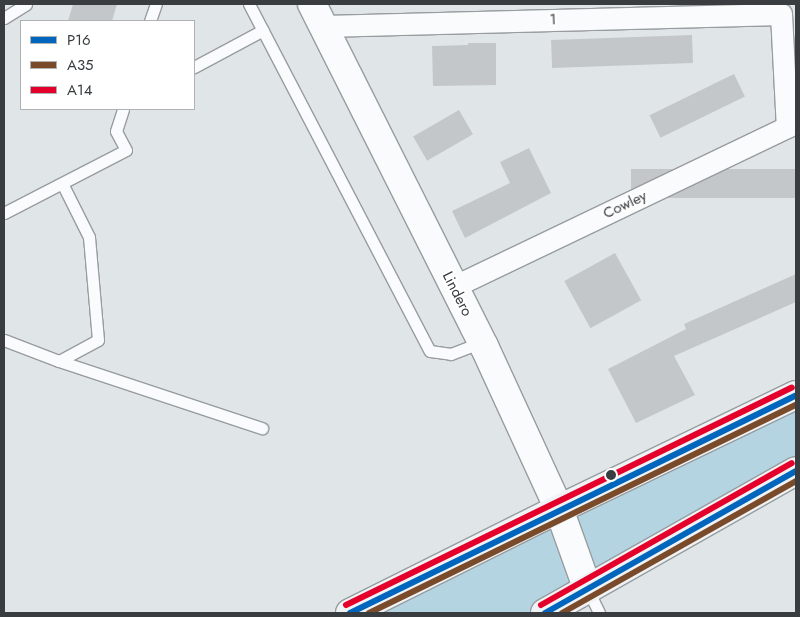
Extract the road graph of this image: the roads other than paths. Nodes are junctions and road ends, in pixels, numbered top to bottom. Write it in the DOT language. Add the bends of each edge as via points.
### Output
graph roads {
  1 [pos="26,4"];
  2 [pos="156,4"];
  3 [pos="249,4"];
  4 [pos="319,15"];
  5 [pos="4,18"];
  6 [pos="150,20"];
  7 [pos="263,30"];
  8 [pos="195,66"];
  9 [pos="123,110"];
  10 [pos="792,125"];
  11 [pos="62,183"];
  12 [pos="4,213"];
  13 [pos="453,286"];
  14 [pos="4,340"];
  15 [pos="482,342"];
  16 [pos="60,360"];
  17 [pos="796,395"];
  18 [pos="262,428"];
  19 [pos="796,471"];
  20 [pos="559,509"];
  21 [pos="593,602"];
  22 [pos="350,613"];
  23 [pos="545,613"];
  1 -- 5 [label="lane"];
  2 -- 6 [label="lane"];
  3 -- 7 [label="lane"];
  4 -- 10 [label="street, 1" via="781,14"];
  4 -- 13 [label="street, Lindero"];
  7 -- 8 [label="lane"];
  7 -- 15 [label="lane" via="430,351 451,354"];
  9 -- 11 [label="lane" via="116,131 126,150"];
  10 -- 13 [label="street, Cowley"];
  11 -- 12 [label="lane"];
  11 -- 16 [label="lane" via="89,237 98,340"];
  13 -- 15 [label="street, Lindero"];
  14 -- 16 [label="lane"];
  15 -- 20 [label="street, Lindero"];
  16 -- 18 [label="lane"];
  17 -- 20 [label="main road"];
  19 -- 21 [label="main road"];
  20 -- 21 [label="street, Lindero"];
  20 -- 22 [label="main road"];
  21 -- 23 [label="main road"];
}
